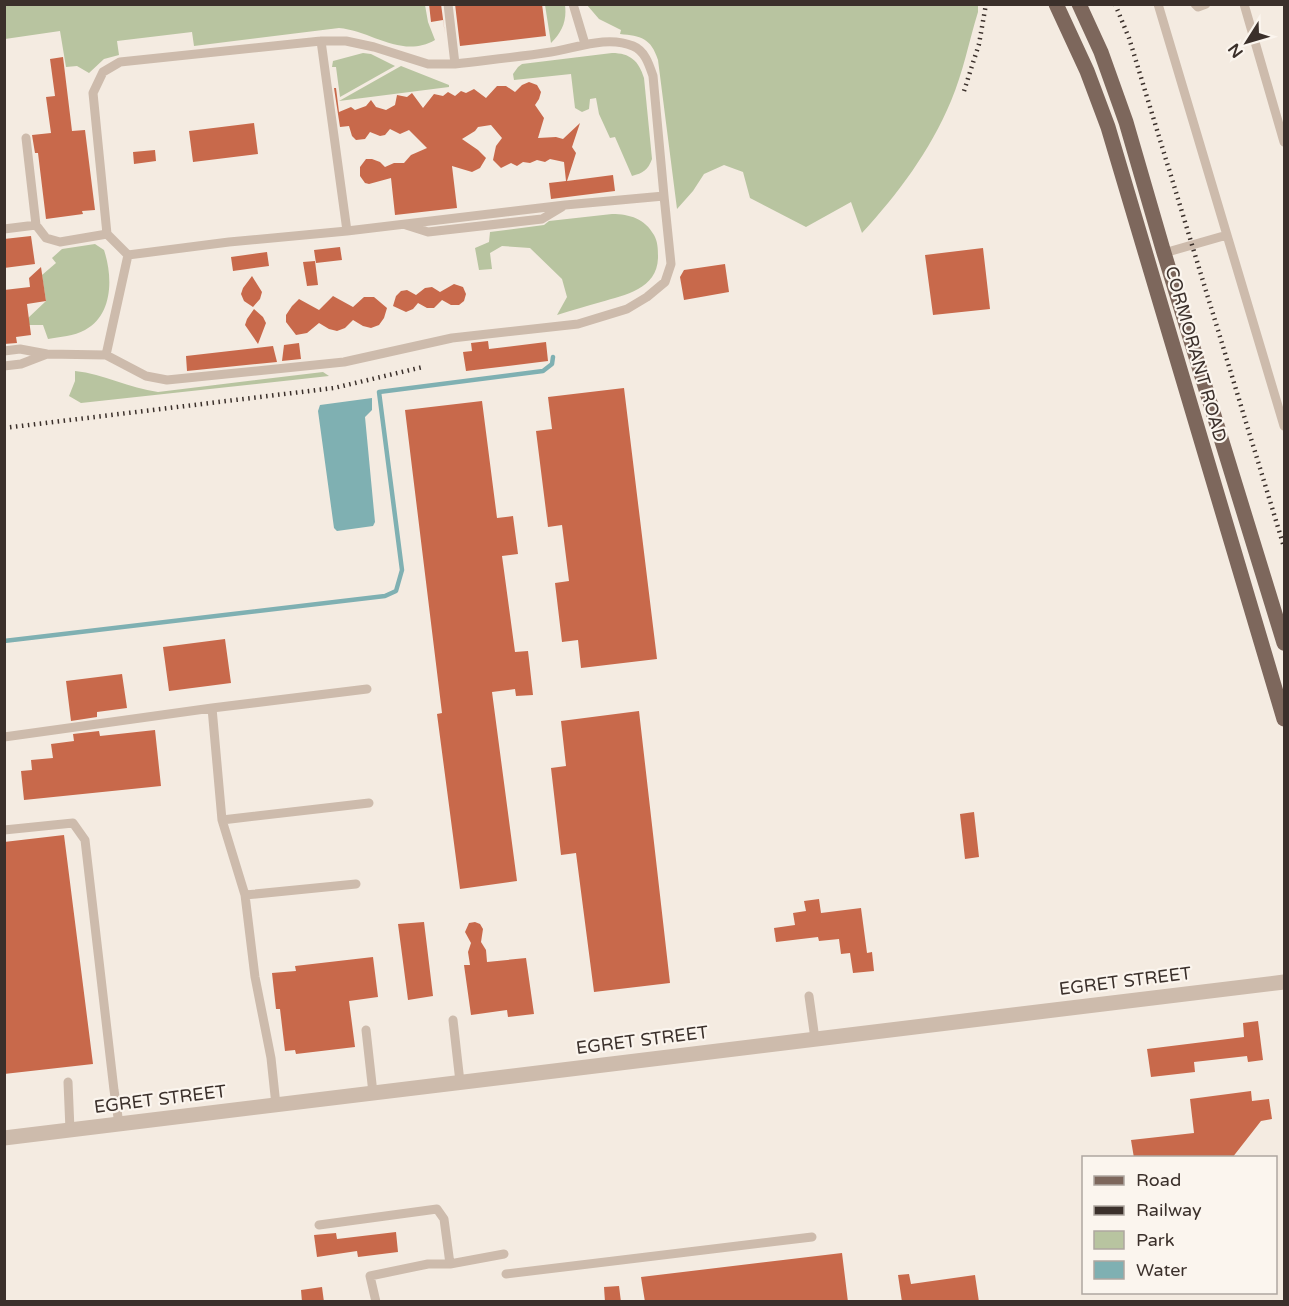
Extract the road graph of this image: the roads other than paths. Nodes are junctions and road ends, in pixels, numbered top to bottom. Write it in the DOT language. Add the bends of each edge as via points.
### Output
graph roads {
  1 [pos="448,4"];
  2 [pos="573,4"];
  3 [pos="1056,4"];
  4 [pos="1079,4"];
  5 [pos="1158,4"];
  6 [pos="1195,4"];
  7 [pos="1206,4"];
  8 [pos="1244,4"];
  9 [pos="321,41"];
  10 [pos="585,44"];
  11 [pos="455,64"];
  12 [pos="26,138"];
  13 [pos="1284,142"];
  14 [pos="664,196"];
  15 [pos="36,225"];
  16 [pos="4,229"];
  17 [pos="346,231"];
  18 [pos="107,234"];
  19 [pos="1227,236"];
  20 [pos="1164,253"];
  21 [pos="128,255"];
  22 [pos="4,351"];
  23 [pos="47,354"];
  24 [pos="106,355"];
  25 [pos="4,366"];
  26 [pos="1284,426"];
  27 [pos="1284,643"];
  28 [pos="367,689"];
  29 [pos="212,708"];
  30 [pos="1284,719"];
  31 [pos="4,737"];
  32 [pos="369,803"];
  33 [pos="222,820"];
  34 [pos="4,830"];
  35 [pos="356,884"];
  36 [pos="245,895"];
  37 [pos="1284,982"];
  38 [pos="809,996"];
  39 [pos="453,1020"];
  40 [pos="366,1030"];
  41 [pos="815,1039"];
  42 [pos="68,1082"];
  43 [pos="460,1082"];
  44 [pos="373,1093"];
  45 [pos="276,1105"];
  46 [pos="119,1124"];
  47 [pos="70,1130"];
  48 [pos="4,1138"];
  49 [pos="319,1225"];
  50 [pos="812,1237"];
  51 [pos="504,1254"];
  52 [pos="450,1264"];
  53 [pos="506,1274"];
  54 [pos="376,1302"];
  1 -- 11 [label="lane"];
  2 -- 10 [label="lane"];
  3 -- 30 [label="main road, CORMORANT ROAD" via="1108,127"];
  4 -- 20 [label="main road, CORMORANT ROAD" via="1126,122"];
  5 -- 19 [label="lane"];
  6 -- 7 [label="lane"];
  8 -- 13 [label="lane"];
  9 -- 11 [label="lane" via="374,46 428,64"];
  9 -- 17 [label="lane"];
  9 -- 18 [label="lane" via="120,62 103,72 93,93"];
  10 -- 11 [label="lane" via="554,52"];
  10 -- 14 [label="lane" via="634,46 647,58 653,76"];
  12 -- 15 [label="lane"];
  14 -- 17 [label="lane"];
  14 -- 24 [label="lane" via="671,264 665,282 627,309 578,324 452,338 344,362 167,380 146,376"];
  15 -- 16 [label="lane"];
  15 -- 18 [label="lane" via="46,238 60,242"];
  17 -- 21 [label="lane"];
  18 -- 21 [label="lane"];
  19 -- 20 [label="lane"];
  19 -- 26 [label="lane"];
  20 -- 27 [label="main road, CORMORANT ROAD"];
  21 -- 24 [label="lane"];
  22 -- 23 [label="lane" via="20,349"];
  23 -- 24 [label="lane"];
  23 -- 25 [label="lane"];
  28 -- 29 [label="lane"];
  29 -- 31 [label="lane"];
  29 -- 33 [label="lane"];
  32 -- 33 [label="lane"];
  33 -- 36 [label="lane"];
  34 -- 46 [label="lane" via="74,823 85,840"];
  35 -- 36 [label="lane"];
  36 -- 45 [label="lane"];
  37 -- 41 [label="street, EGRET STREET"];
  38 -- 41 [label="lane"];
  39 -- 43 [label="lane"];
  40 -- 44 [label="lane"];
  41 -- 43 [label="street, EGRET STREET"];
  42 -- 47 [label="lane"];
  43 -- 44 [label="street, EGRET STREET"];
  44 -- 45 [label="street, EGRET STREET"];
  45 -- 46 [label="street, EGRET STREET"];
  46 -- 47 [label="street, EGRET STREET"];
  47 -- 48 [label="street, EGRET STREET"];
  49 -- 52 [label="lane" via="437,1209 444,1219"];
  50 -- 53 [label="lane"];
  51 -- 52 [label="lane"];
  52 -- 54 [label="lane" via="428,1264 370,1276"];
}
